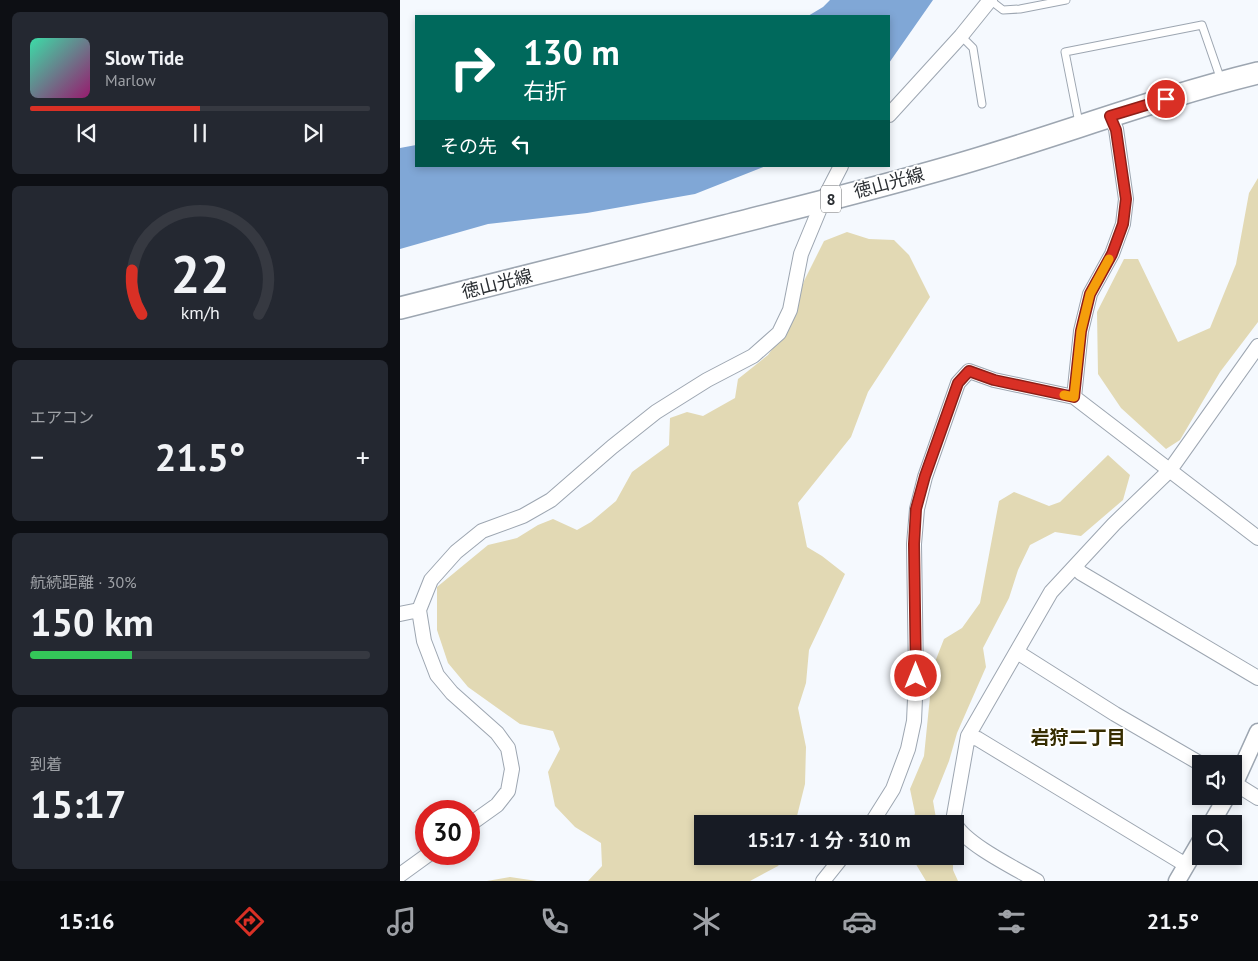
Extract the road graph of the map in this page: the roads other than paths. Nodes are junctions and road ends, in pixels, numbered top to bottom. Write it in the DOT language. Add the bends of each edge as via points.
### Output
graph roads {
  1 [pos="990,0"];
  2 [pos="1065,0"];
  3 [pos="961,36"];
  4 [pos="1258,73"];
  5 [pos="1222,82"];
  6 [pos="982,104"];
  7 [pos="890,114"];
  8 [pos="1110,116"];
  9 [pos="1080,126"];
  10 [pos="840,167"];
  11 [pos="823,201"];
  12 [pos="400,308"];
  13 [pos="1258,346"];
  14 [pos="1074,397"];
  15 [pos="1170,470"];
  16 [pos="1257,536"];
  17 [pos="1075,566"];
  18 [pos="419,610"];
  19 [pos="400,614"];
  20 [pos="1018,652"];
  21 [pos="1258,678"];
  22 [pos="1258,732"];
  23 [pos="968,736"];
  24 [pos="1192,759"];
  25 [pos="1242,767"];
  26 [pos="1242,789"];
  27 [pos="1258,798"];
  28 [pos="877,815"];
  29 [pos="954,815"];
  30 [pos="480,817"];
  31 [pos="964,836"];
  32 [pos="1192,855"];
  33 [pos="415,864"];
  34 [pos="836,865"];
  35 [pos="1186,865"];
  36 [pos="400,875"];
  37 [pos="1034,880"];
  38 [pos="823,881"];
  39 [pos="1177,881"];
  1 -- 2 [label="lane" via="1003,10"];
  1 -- 3 [label="street"];
  3 -- 6 [label="lane" via="973,48"];
  3 -- 7 [label="street"];
  4 -- 5 [label="main road, 徳山光線 / 8"];
  5 -- 8 [label="main road, 徳山光線 / 8"];
  5 -- 9 [label="lane" via="1202,25 1065,52"];
  8 -- 9 [label="main road, 徳山光線 / 8"];
  8 -- 14 [label="street" via="1116,130 1126,199 1123,224 1112,254 1090,294 1081,331"];
  9 -- 11 [label="main road, 徳山光線 / 8"];
  10 -- 11 [label="street"];
  11 -- 12 [label="main road, 徳山光線 / 8"];
  11 -- 18 [label="street" via="801,254 790,310 779,333 753,356 656,412 550,500 523,516 482,531 456,552 430,580"];
  13 -- 15 [label="street"];
  14 -- 15 [label="street"];
  14 -- 28 [label="street" via="994,380 969,371 958,383 916,509 914,721 893,790"];
  15 -- 16 [label="street"];
  15 -- 17 [label="street"];
  17 -- 20 [label="street" via="1051,592"];
  17 -- 21 [label="street"];
  18 -- 19 [label="street"];
  18 -- 30 [label="street" via="424,641 437,675 452,693 497,733 508,748 512,770 508,790 497,805"];
  20 -- 23 [label="street"];
  20 -- 24 [label="street"];
  22 -- 25 [label="street"];
  23 -- 29 [label="street"];
  23 -- 35 [label="street"];
  26 -- 27 [label="street"];
  31 -- 37 [label="street"];
  32 -- 35 [label="street"];
  33 -- 36 [label="street"];
  34 -- 38 [label="street"];
  35 -- 39 [label="street"];
}
